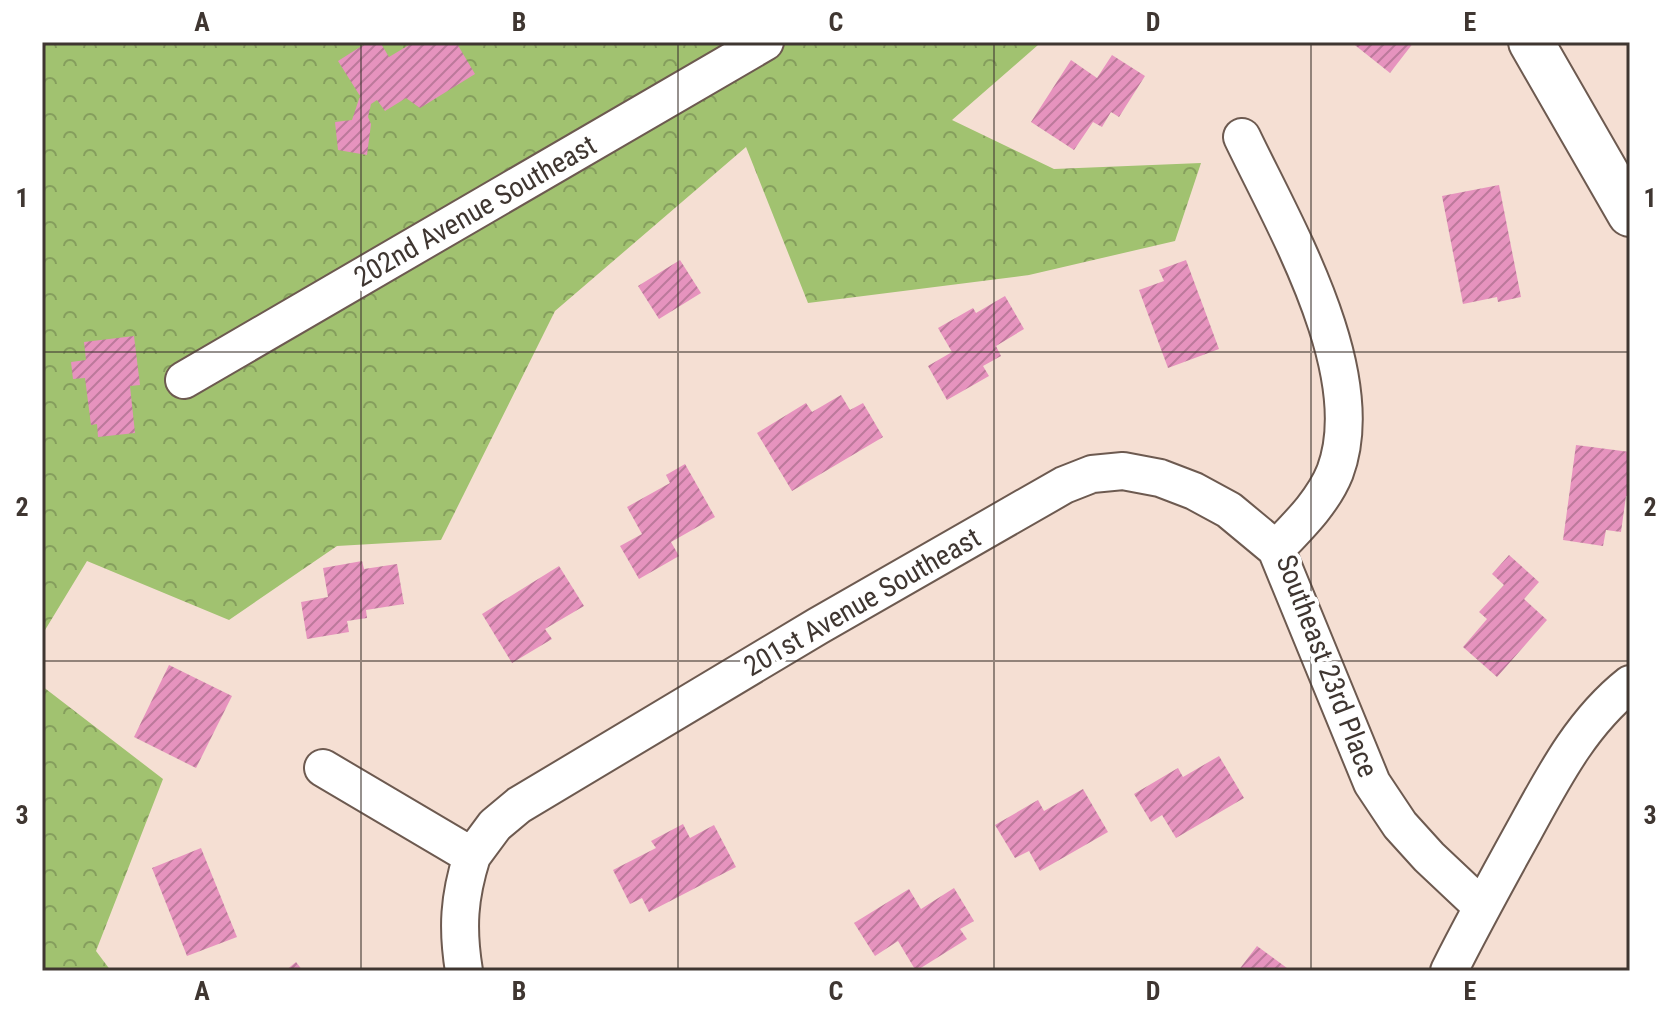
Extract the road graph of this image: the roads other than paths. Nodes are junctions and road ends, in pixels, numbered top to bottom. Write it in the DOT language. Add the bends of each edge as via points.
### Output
graph roads {
  1 [pos="765,42"];
  2 [pos="1531,42"];
  3 [pos="1242,137"];
  4 [pos="1630,214"];
  5 [pos="184,380"];
  6 [pos="1276,549"];
  7 [pos="1630,684"];
  8 [pos="323,768"];
  9 [pos="472,856"];
  10 [pos="1481,906"];
  11 [pos="464,971"];
  12 [pos="1449,971"];
  1 -- 5 [label="street, 202nd Avenue Southeast"];
  2 -- 4 [label="street"];
  3 -- 6 [label="street, Southeast 23rd Place" via="1309,275 1340,383 1343,427 1335,471 1313,510"];
  6 -- 9 [label="street, 201st Avenue Southeast" via="1229,510 1194,491 1123,471 1092,474 850,608 519,805 495,825"];
  6 -- 10 [label="street, Southeast 23rd Place" via="1372,783 1400,825"];
  7 -- 10 [label="street" via="1611,699 1564,758"];
  8 -- 9 [label="street"];
  9 -- 11 [label="street" via="461,890"];
  10 -- 12 [label="street"];
}
